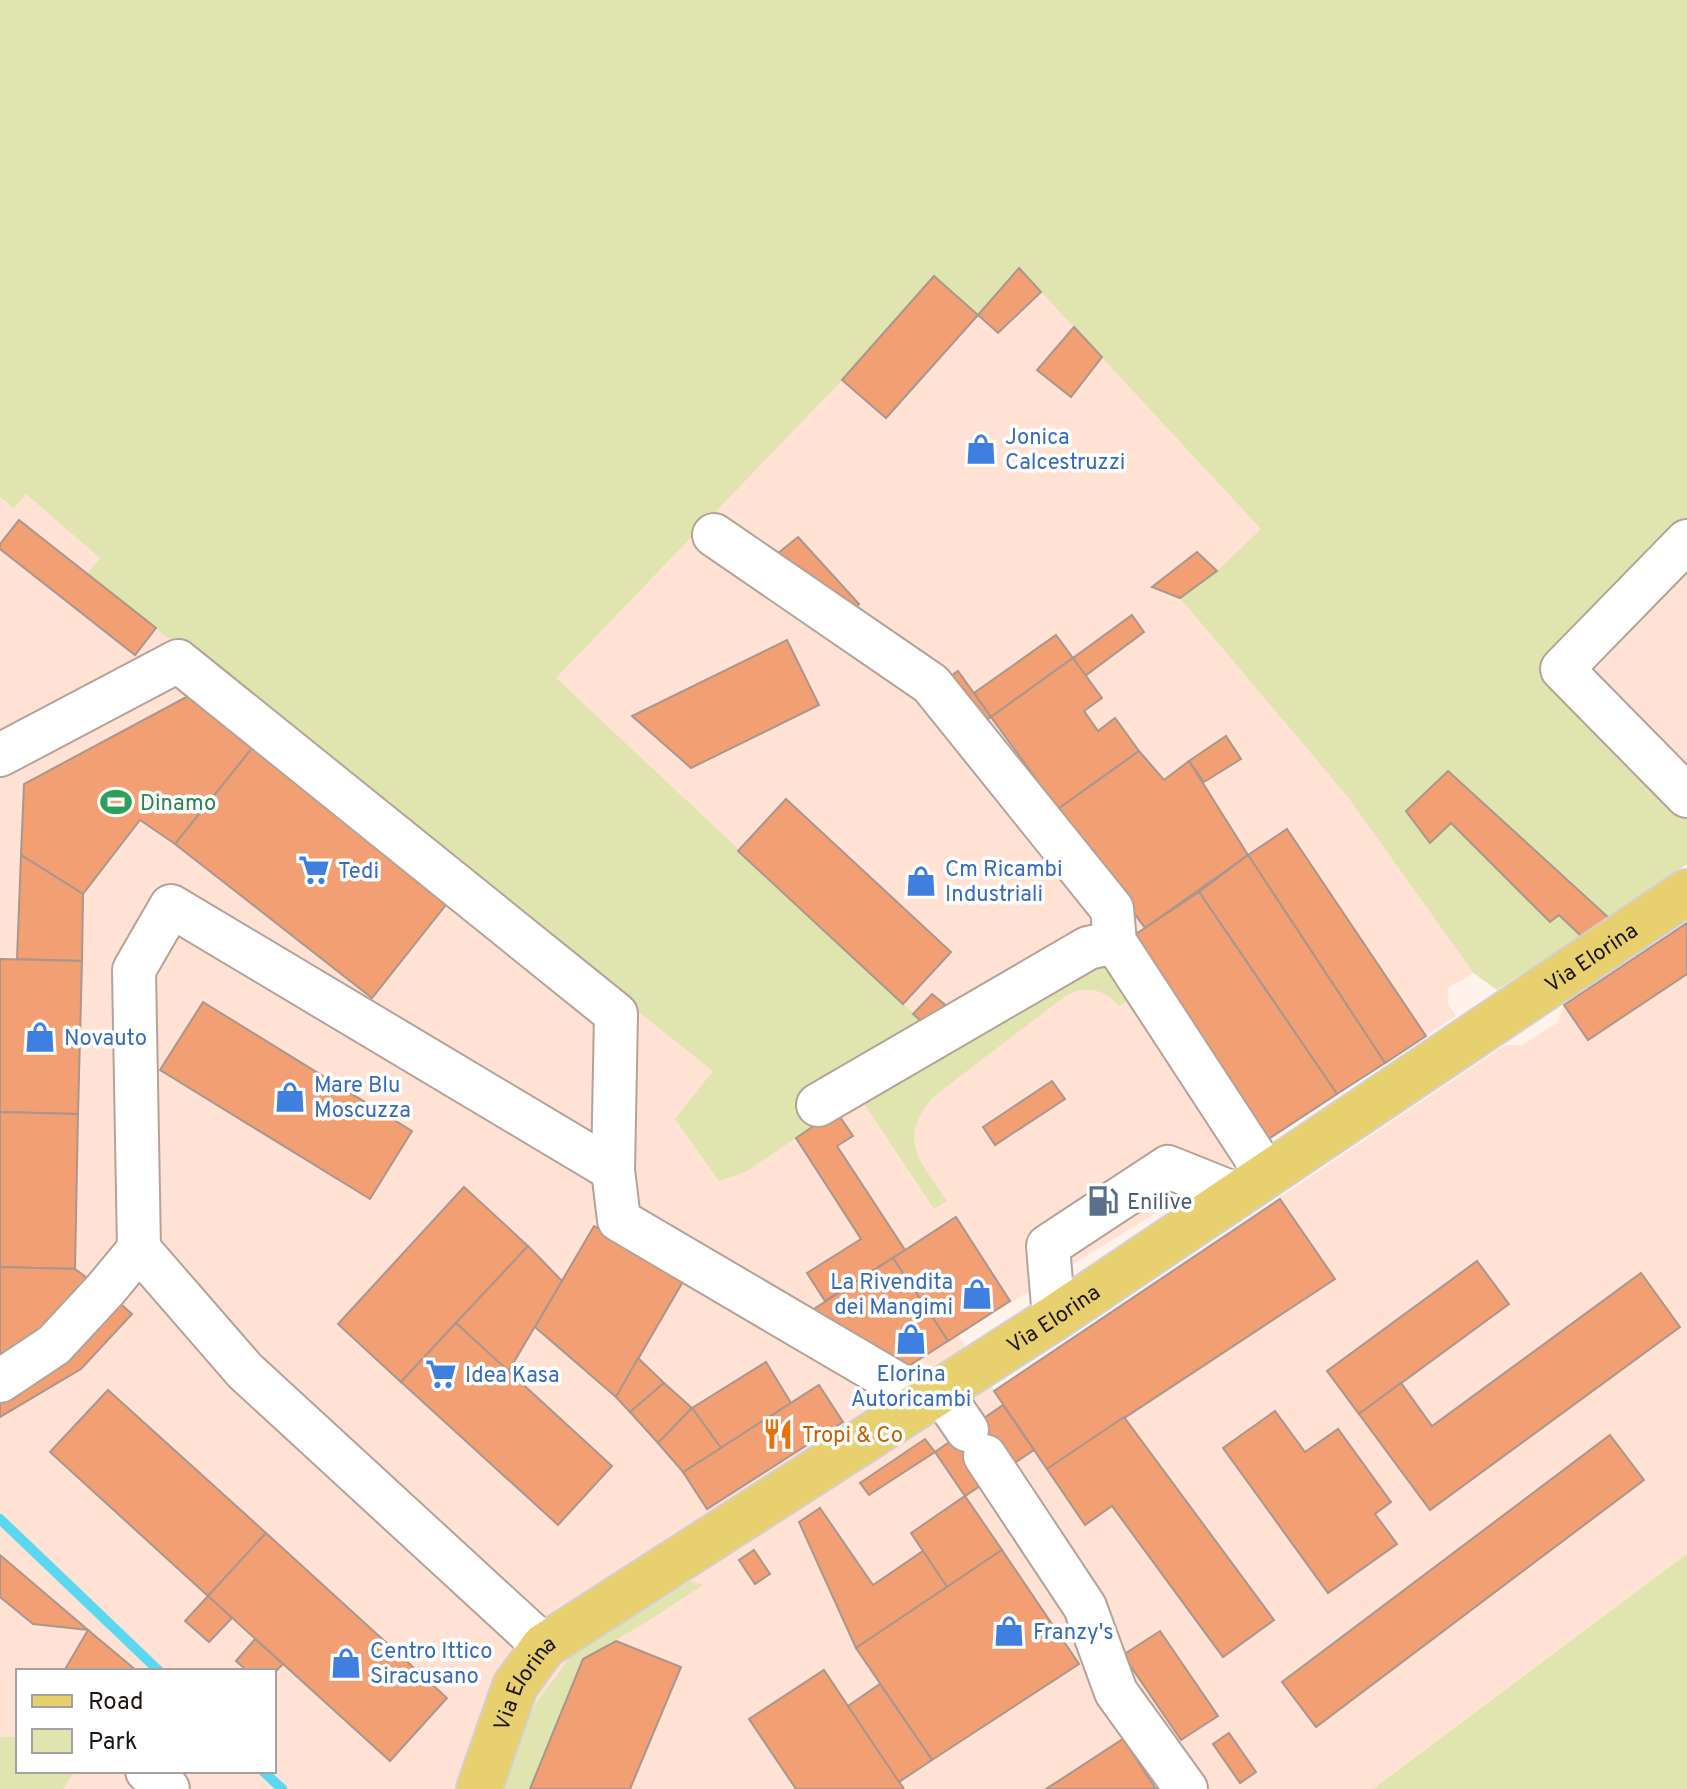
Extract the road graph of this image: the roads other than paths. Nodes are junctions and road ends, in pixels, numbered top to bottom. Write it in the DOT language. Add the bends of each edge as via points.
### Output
graph roads {
  1 [pos="714,535"];
  2 [pos="1687,541"];
  3 [pos="0,755"];
  4 [pos="1687,796"];
  5 [pos="1687,892"];
  6 [pos="1115,942"];
  7 [pos="818,1105"];
  8 [pos="613,1170"];
  9 [pos="1252,1185"];
  10 [pos="139,1249"];
  11 [pos="1054,1318"];
  12 [pos="0,1381"];
  13 [pos="934,1396"];
  14 [pos="544,1646"];
  15 [pos="149,1773"];
  16 [pos="168,1789"];
  17 [pos="479,1789"];
  18 [pos="1186,1789"];
  1 -- 6 [label="street" via="931,684 1112,909"];
  2 -- 4 [label="street" via="1562,669"];
  3 -- 8 [label="street" via="178,661 616,1014"];
  5 -- 9 [label="main road, Via Elorina"];
  6 -- 7 [label="street" via="1088,948"];
  6 -- 9 [label="street"];
  8 -- 10 [label="street" via="171,906 134,970"];
  8 -- 13 [label="street" via="619,1220"];
  9 -- 11 [label="main road, Via Elorina"];
  9 -- 11 [label="street" via="1168,1167 1048,1246"];
  10 -- 12 [label="street" via="54,1345"];
  10 -- 14 [label="street" via="245,1371"];
  11 -- 13 [label="main road, Via Elorina"];
  13 -- 14 [label="main road, Via Elorina"];
  13 -- 18 [label="street" via="976,1443 1085,1607 1116,1692"];
  14 -- 17 [label="main road, Via Elorina" via="515,1686"];
  15 -- 16 [label="street"];
}
